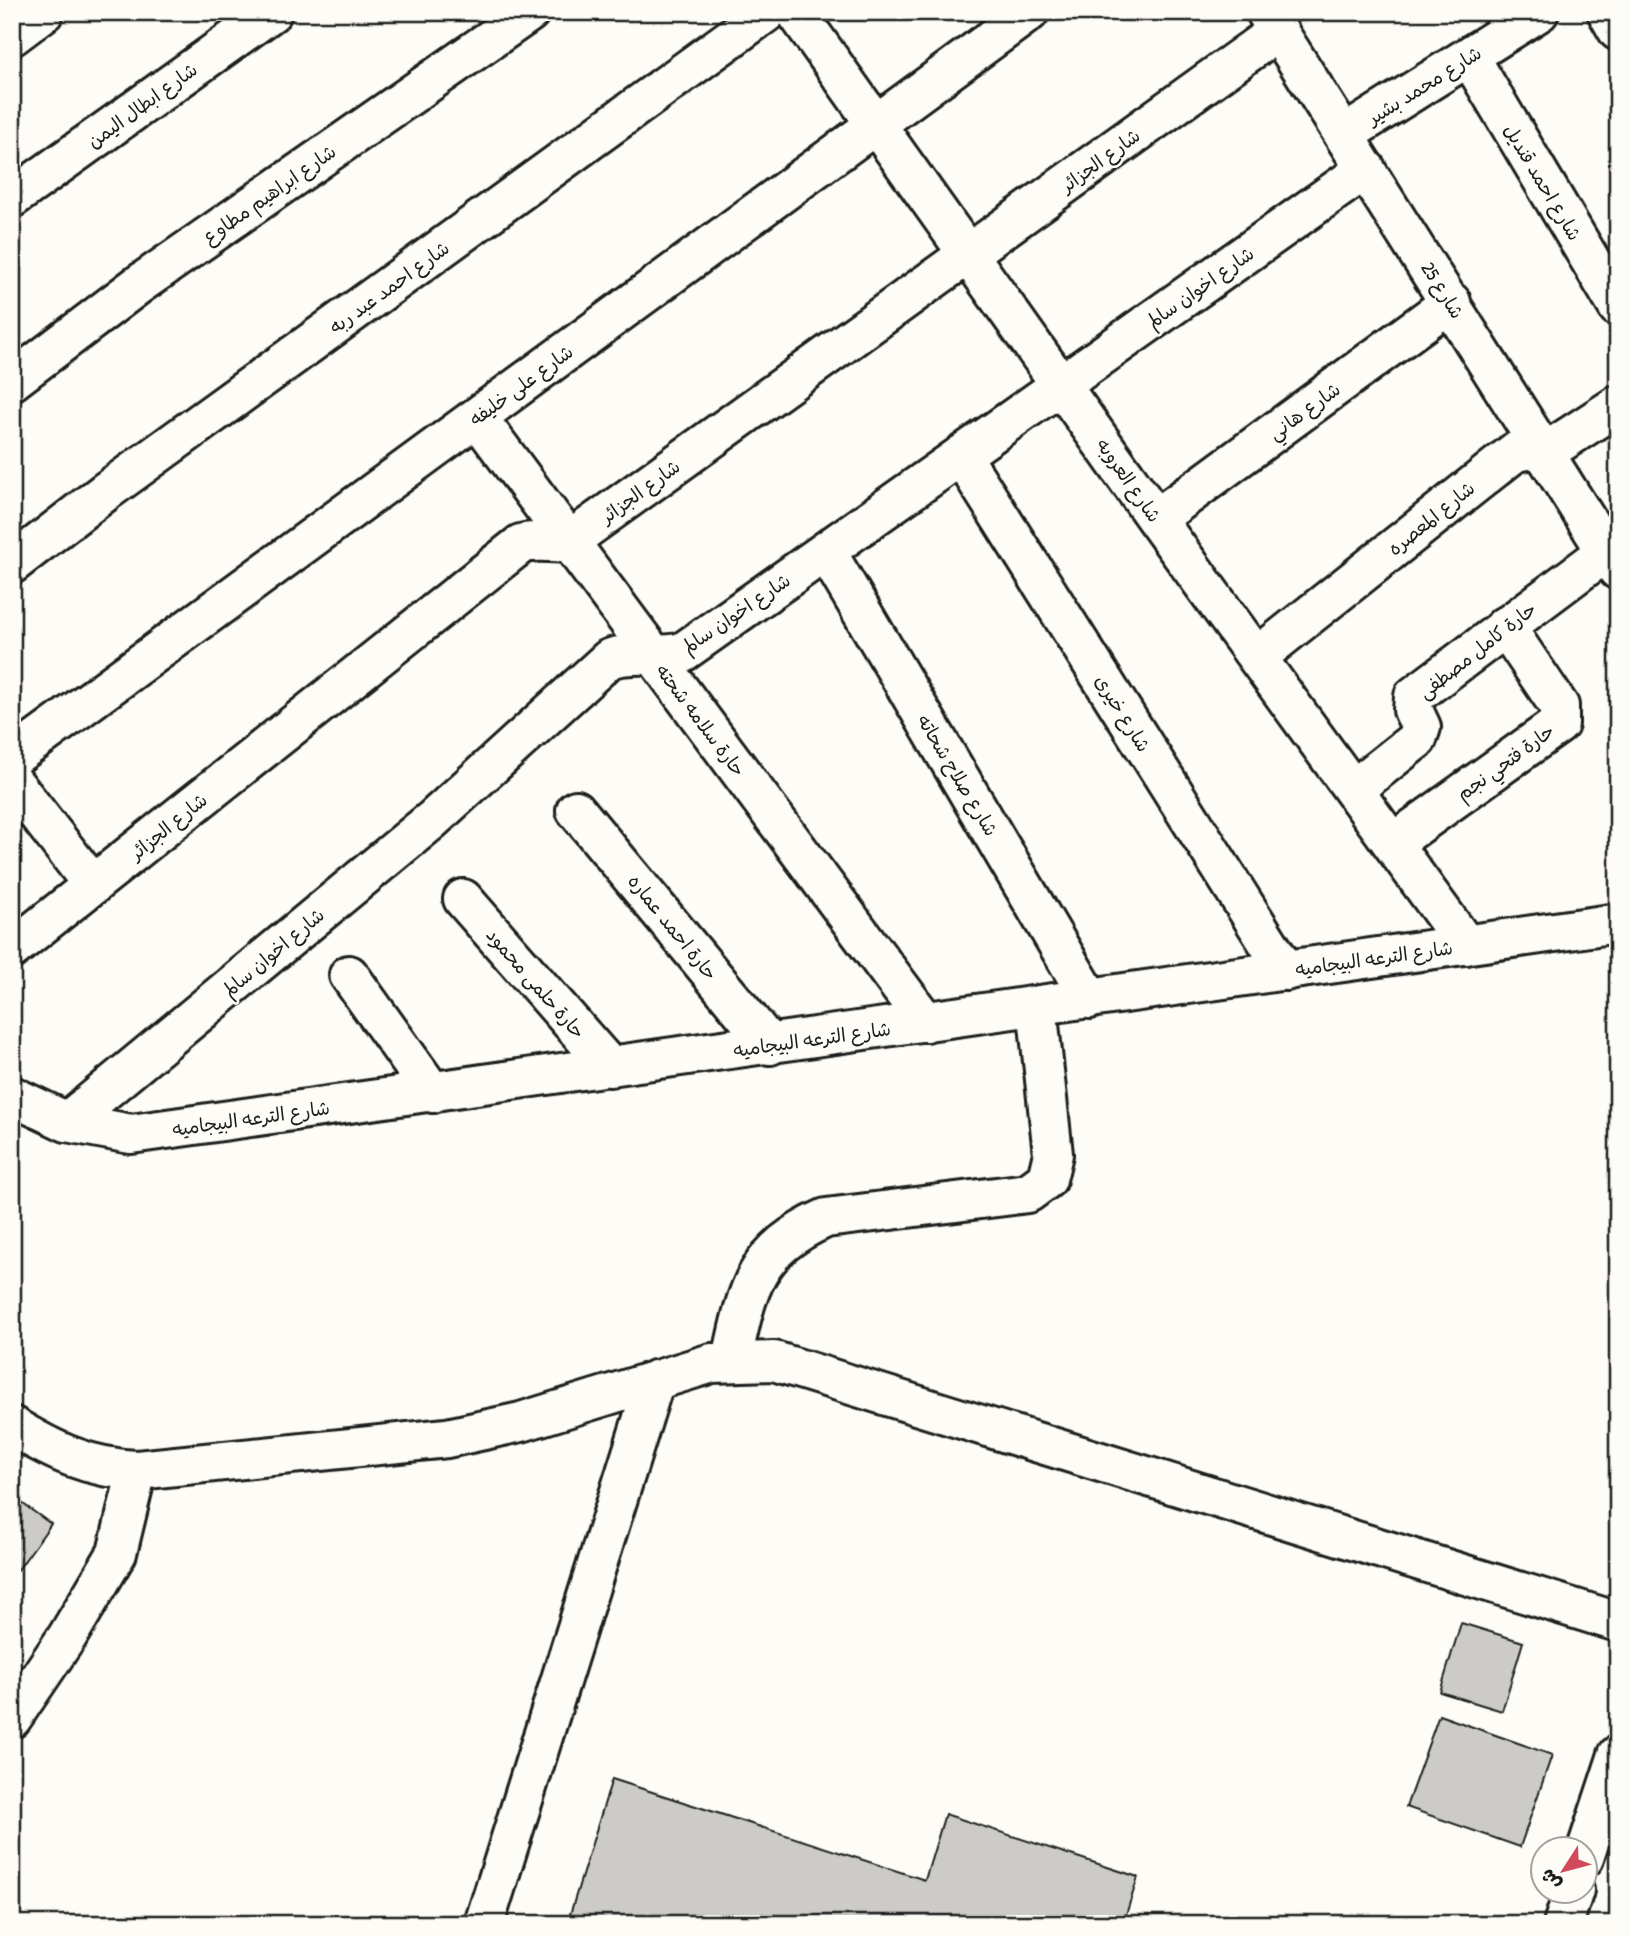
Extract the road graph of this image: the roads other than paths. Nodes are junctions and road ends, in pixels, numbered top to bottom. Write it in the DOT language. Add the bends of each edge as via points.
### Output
graph roads {
  1 [pos="44,12"];
  2 [pos="272,12"];
  3 [pos="530,12"];
  4 [pos="767,12"];
  5 [pos="796,12"];
  6 [pos="1029,12"];
  7 [pos="1539,12"];
  8 [pos="1607,12"];
  9 [pos="1272,22"];
  10 [pos="1618,31"];
  11 [pos="12,36"];
  12 [pos="1469,57"];
  13 [pos="877,124"];
  14 [pos="1344,135"];
  15 [pos="1366,169"];
  16 [pos="12,198"];
  17 [pos="968,255"];
  18 [pos="1451,302"];
  19 [pos="1618,307"];
  20 [pos="12,381"];
  21 [pos="1061,385"];
  22 [pos="1618,405"];
  23 [pos="477,417"];
  24 [pos="1543,449"];
  25 [pos="961,455"];
  26 [pos="1156,519"];
  27 [pos="568,542"];
  28 [pos="826,551"];
  29 [pos="1612,561"];
  30 [pos="12,564"];
  31 [pos="1506,626"];
  32 [pos="654,657"];
  33 [pos="1257,657"];
  34 [pos="12,758"];
  35 [pos="12,781"];
  36 [pos="1354,789"];
  37 [pos="576,810"];
  38 [pos="1393,843"];
  39 [pos="93,885"];
  40 [pos="463,899"];
  41 [pos="1618,923"];
  42 [pos="1466,945"];
  43 [pos="12,949"];
  44 [pos="1286,971"];
  45 [pos="349,975"];
  46 [pos="1090,999"];
  47 [pos="1037,1006"];
  48 [pos="926,1022"];
  49 [pos="770,1045"];
  50 [pos="610,1067"];
  51 [pos="433,1093"];
  52 [pos="12,1096"];
  53 [pos="67,1122"];
  54 [pos="732,1360"];
  55 [pos="655,1380"];
  56 [pos="12,1426"];
  57 [pos="137,1470"];
  58 [pos="1618,1622"];
  59 [pos="12,1718"];
  60 [pos="1618,1755"];
  61 [pos="1592,1834"];
  62 [pos="1570,1904"];
  63 [pos="484,1924"];
  64 [pos="1563,1924"];
  1 -- 11 [label="street"];
  2 -- 16 [label="street, شارع ابطال اليمن"];
  3 -- 20 [label="street, شارع ابراهيم مطاوع" via="138,285"];
  4 -- 30 [label="street, شارع احمد عبد ربه"];
  5 -- 13 [label="street, شارع العروبه"];
  6 -- 13 [label="street, شارع على خليفه"];
  7 -- 12 [label="street, شارع محمد بشير"];
  8 -- 10 [label="street"];
  9 -- 14 [label="street, شارع 25"];
  9 -- 17 [label="street, شارع الجزائر"];
  12 -- 14 [label="street, شارع محمد بشير"];
  12 -- 19 [label="street, شارع احمد قنديل"];
  13 -- 17 [label="street, شارع العروبه"];
  13 -- 23 [label="street, شارع على خليفه"];
  14 -- 15 [label="street, شارع 25"];
  15 -- 18 [label="street, شارع 25"];
  15 -- 21 [label="street, شارع اخوان سالم"];
  17 -- 21 [label="street, شارع العروبه"];
  17 -- 27 [label="street, شارع الجزائر"];
  18 -- 24 [label="street, شارع 25"];
  18 -- 26 [label="street, شارع هاني"];
  21 -- 25 [label="street, شارع اخوان سالم"];
  21 -- 26 [label="street, شارع العروبه"];
  22 -- 24 [label="street, شارع المعصره" via="1566,440"];
  23 -- 27 [label="street, حارة سلامه شحته"];
  23 -- 34 [label="street, شارع على خليفه"];
  24 -- 29 [label="street, شارع 25"];
  24 -- 33 [label="street, شارع المعصره" via="1524,449 1508,457"];
  25 -- 28 [label="street, شارع اخوان سالم"];
  25 -- 44 [label="street, شارع خيرى"];
  26 -- 33 [label="street, شارع العروبه"];
  27 -- 32 [label="street, حارة سلامه شحته"];
  27 -- 39 [label="street, شارع الجزائر" via="521,544"];
  28 -- 32 [label="street, شارع اخوان سالم" via="683,652"];
  28 -- 46 [label="street, شارع صلاح شحاته"];
  29 -- 31 [label="street, حارة كامل مصطفى"];
  31 -- 36 [label="street, حارة كامل مصطفى" via="1414,696 1413,710 1421,727 1417,739"];
  31 -- 38 [label="street, حارة فتحي نجم" via="1559,706 1559,723"];
  32 -- 48 [label="street, حارة سلامه شحته"];
  32 -- 53 [label="street, شارع اخوان سالم" via="631,654 609,659 432,820"];
  33 -- 36 [label="street, شارع العروبه"];
  35 -- 39 [label="street"];
  36 -- 38 [label="street, شارع العروبه"];
  37 -- 49 [label="street, حارة احمد عماره"];
  38 -- 42 [label="street, شارع العروبه"];
  39 -- 43 [label="street, شارع الجزائر"];
  40 -- 50 [label="street, حارة حلمى محمود"];
  41 -- 42 [label="street, شارع الترعه البيجاميه"];
  42 -- 44 [label="street, شارع الترعه البيجاميه"];
  44 -- 46 [label="street, شارع الترعه البيجاميه"];
  45 -- 51 [label="street"];
  46 -- 47 [label="street, شارع الترعه البيجاميه"];
  47 -- 48 [label="street, شارع الترعه البيجاميه"];
  47 -- 54 [label="street" via="1053,1154 1047,1179 1028,1193 827,1218 809,1225 778,1248 755,1277 746,1294"];
  48 -- 49 [label="street, شارع الترعه البيجاميه"];
  49 -- 50 [label="street, شارع الترعه البيجاميه"];
  50 -- 51 [label="street, شارع الترعه البيجاميه"];
  51 -- 53 [label="street, شارع الترعه البيجاميه" via="131,1134"];
  52 -- 53 [label="street, شارع الترعه البيجاميه"];
  54 -- 55 [label="street"];
  54 -- 58 [label="street" via="774,1361"];
  55 -- 57 [label="street" via="521,1422 447,1438"];
  55 -- 63 [label="street"];
  56 -- 57 [label="street" via="74,1460"];
  57 -- 59 [label="street" via="117,1553"];
  60 -- 61 [label="street"];
  62 -- 64 [label="street"];
}
